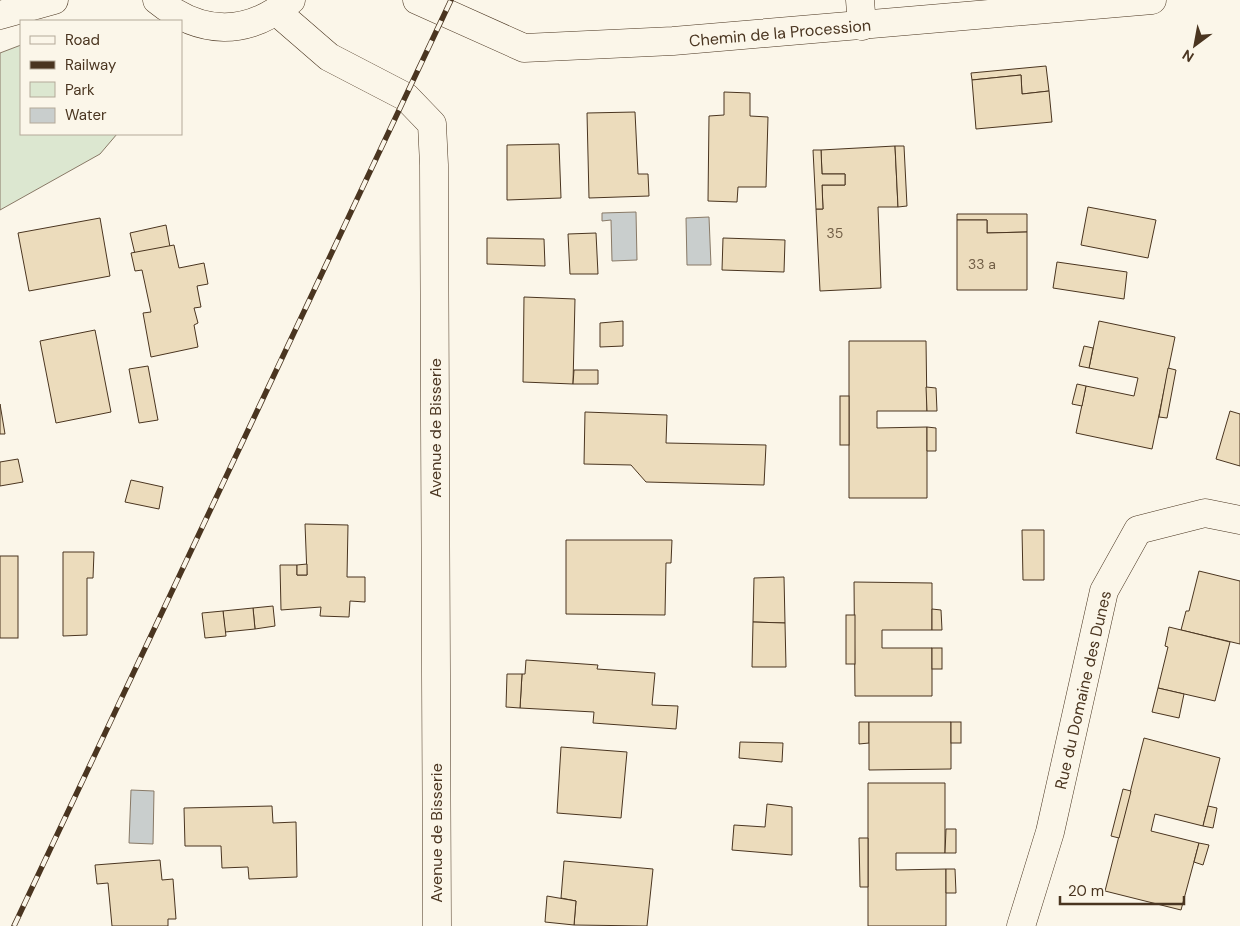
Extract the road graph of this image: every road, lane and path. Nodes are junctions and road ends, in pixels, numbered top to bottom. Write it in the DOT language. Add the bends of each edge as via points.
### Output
graph roads {
  1 [pos="54,0"];
  2 [pos="157,0"];
  3 [pos="417,0"];
  4 [pos="1152,0"];
  5 [pos="284,6"];
  6 [pos="861,13"];
  7 [pos="0,16"];
  8 [pos="1240,520"];
  9 [pos="437,926"];
  10 [pos="1020,926"];
  1 -- 7 [label="street"];
  2 -- 5 [label="street" via="192,22 213,27 236,27 257,22"];
  3 -- 6 [label="street, Chemin de la Procession" via="524,48 673,41"];
  4 -- 6 [label="street, Chemin de la Procession"];
  5 -- 9 [label="street, Avenue de Bisserie" via="329,57 406,97 432,124"];
  8 -- 10 [label="street, Rue du Domaine des Dunes" via="1205,513 1138,530 1104,591 1050,832"];
}
